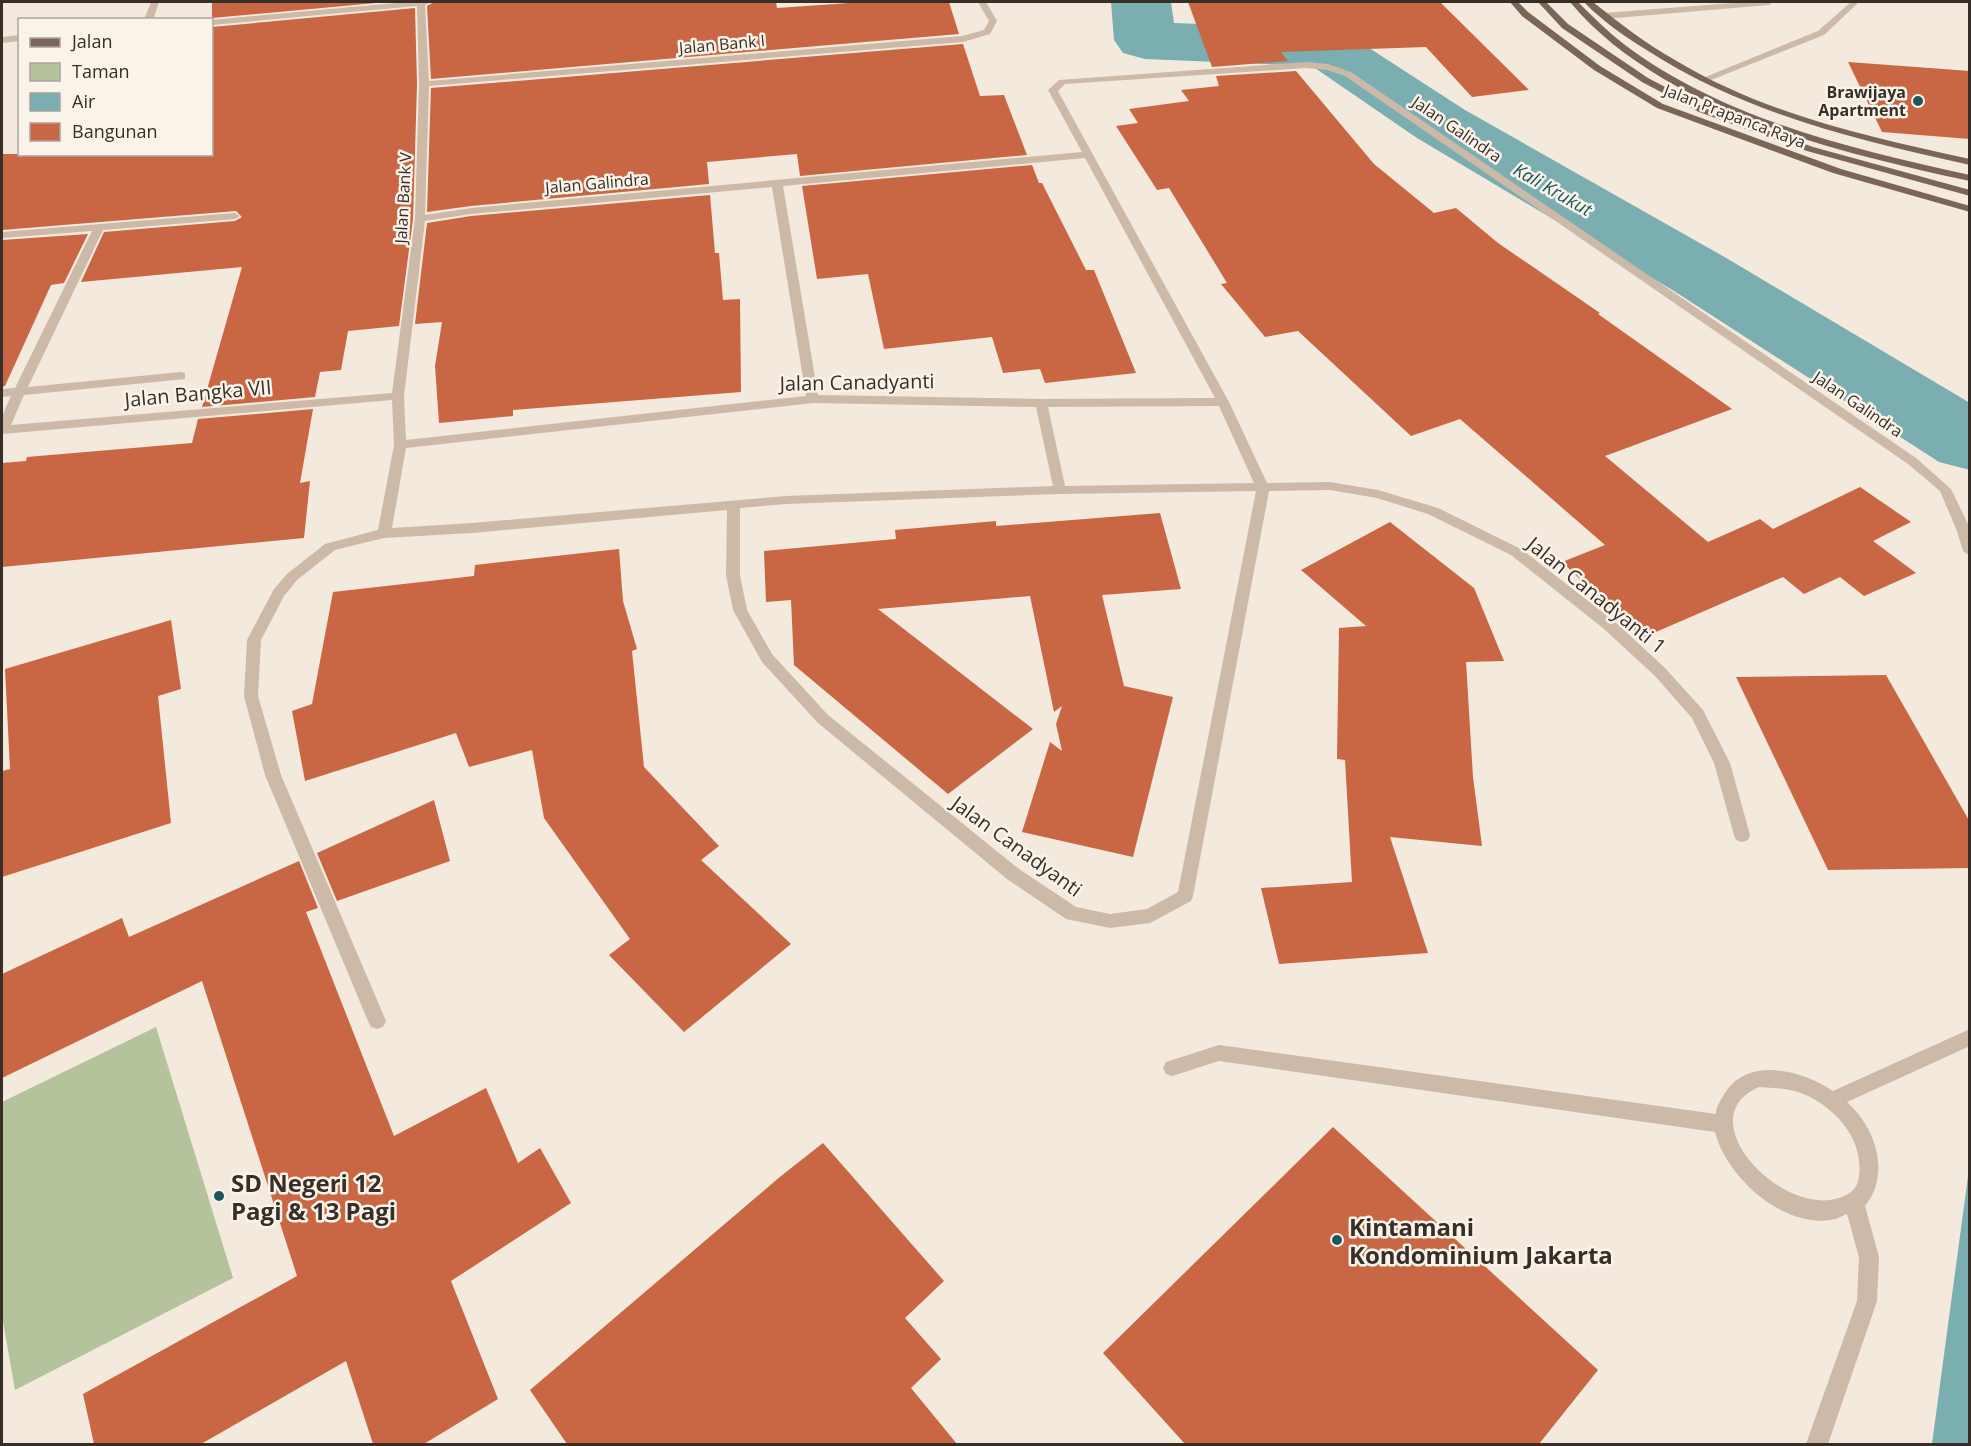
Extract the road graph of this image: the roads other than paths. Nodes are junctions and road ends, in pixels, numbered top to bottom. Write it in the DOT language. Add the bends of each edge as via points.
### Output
graph roads {
  1 [pos="155,2"];
  2 [pos="421,2"];
  3 [pos="428,2"];
  4 [pos="982,2"];
  5 [pos="1514,2"];
  6 [pos="1542,2"];
  7 [pos="1574,2"];
  8 [pos="1588,2"];
  9 [pos="1769,2"];
  10 [pos="1855,2"];
  11 [pos="1604,16"];
  12 [pos="149,18"];
  13 [pos="213,22"];
  14 [pos="18,38"];
  15 [pos="2,40"];
  16 [pos="1703,80"];
  17 [pos="424,84"];
  18 [pos="1087,155"];
  19 [pos="1970,162"];
  20 [pos="1970,178"];
  21 [pos="777,183"];
  22 [pos="1970,193"];
  23 [pos="1970,209"];
  24 [pos="235,216"];
  25 [pos="420,219"];
  26 [pos="100,226"];
  27 [pos="2,235"];
  28 [pos="181,376"];
  29 [pos="20,391"];
  30 [pos="2,393"];
  31 [pos="398,396"];
  32 [pos="813,399"];
  33 [pos="1223,402"];
  34 [pos="1041,403"];
  35 [pos="2,430"];
  36 [pos="400,445"];
  37 [pos="1263,488"];
  38 [pos="1060,490"];
  39 [pos="734,505"];
  40 [pos="384,533"];
  41 [pos="1970,551"];
  42 [pos="1742,835"];
  43 [pos="377,1021"];
  44 [pos="1970,1037"];
  45 [pos="1172,1068"];
  46 [pos="1832,1100"];
  47 [pos="1724,1124"];
  48 [pos="1854,1203"];
  49 [pos="1817,1444"];
  1 -- 12 [label="street"];
  2 -- 3 [label="street"];
  2 -- 13 [label="street"];
  2 -- 17 [label="street, Jalan Bank V"];
  4 -- 17 [label="street, Jalan Bank I" via="993,21 987,32 963,39"];
  5 -- 23 [label="main road, Jalan Prapanca Raya" via="1597,68 1660,106 1837,171"];
  6 -- 22 [label="main road" via="1564,26 1645,80 1702,110 1810,149"];
  7 -- 20 [label="main road" via="1626,51 1722,104 1811,138"];
  8 -- 11 [label="main road, Jalan Prapanca Raya"];
  9 -- 11 [label="street"];
  10 -- 16 [label="street" via="1821,33"];
  11 -- 16 [label="main road, Jalan Prapanca Raya" via="1660,57"];
  14 -- 15 [label="street"];
  16 -- 19 [label="main road, Jalan Prapanca Raya" via="1791,116"];
  17 -- 25 [label="street, Jalan Bank V"];
  18 -- 21 [label="street, Jalan Galindra"];
  18 -- 33 [label="street, Jalan Galindra"];
  18 -- 41 [label="street, Jalan Galindra" via="1053,90 1062,82 1306,65 1348,74 1912,461 1945,489"];
  21 -- 25 [label="street, Jalan Galindra"];
  21 -- 32 [label="street"];
  24 -- 26 [label="street"];
  25 -- 31 [label="street, Jalan Bank V"];
  26 -- 27 [label="street"];
  26 -- 29 [label="street"];
  28 -- 29 [label="street"];
  29 -- 30 [label="street"];
  29 -- 35 [label="street"];
  31 -- 35 [label="street, Jalan Bangka VII"];
  31 -- 36 [label="street"];
  32 -- 34 [label="street, Jalan Canadyanti"];
  32 -- 36 [label="street, Jalan Canadyanti"];
  33 -- 34 [label="street, Jalan Canadyanti"];
  33 -- 37 [label="street"];
  34 -- 38 [label="street"];
  36 -- 40 [label="street"];
  37 -- 38 [label="street"];
  37 -- 39 [label="street, Jalan Canadyanti" via="1185,896 1150,916 1110,921 1072,914 1013,874 823,719 767,658 740,610 733,575"];
  37 -- 42 [label="street, Jalan Canadyanti 1" via="1330,486 1378,494 1433,511 1516,552 1609,625 1698,714 1722,763"];
  38 -- 39 [label="street"];
  39 -- 40 [label="street"];
  40 -- 43 [label="street" via="330,547 298,571 279,593 254,640 251,696 273,775"];
  44 -- 46 [label="street"];
  45 -- 47 [label="street" via="1219,1053"];
  46 -- 47 [label="street" via="1807,1086 1758,1078 1739,1087 1727,1103"];
  46 -- 48 [label="street" via="1852,1119 1866,1143 1872,1167 1867,1187"];
  47 -- 48 [label="street" via="1729,1149 1747,1174 1772,1196 1802,1208 1831,1211"];
  48 -- 49 [label="street" via="1869,1257 1867,1301"];
}
